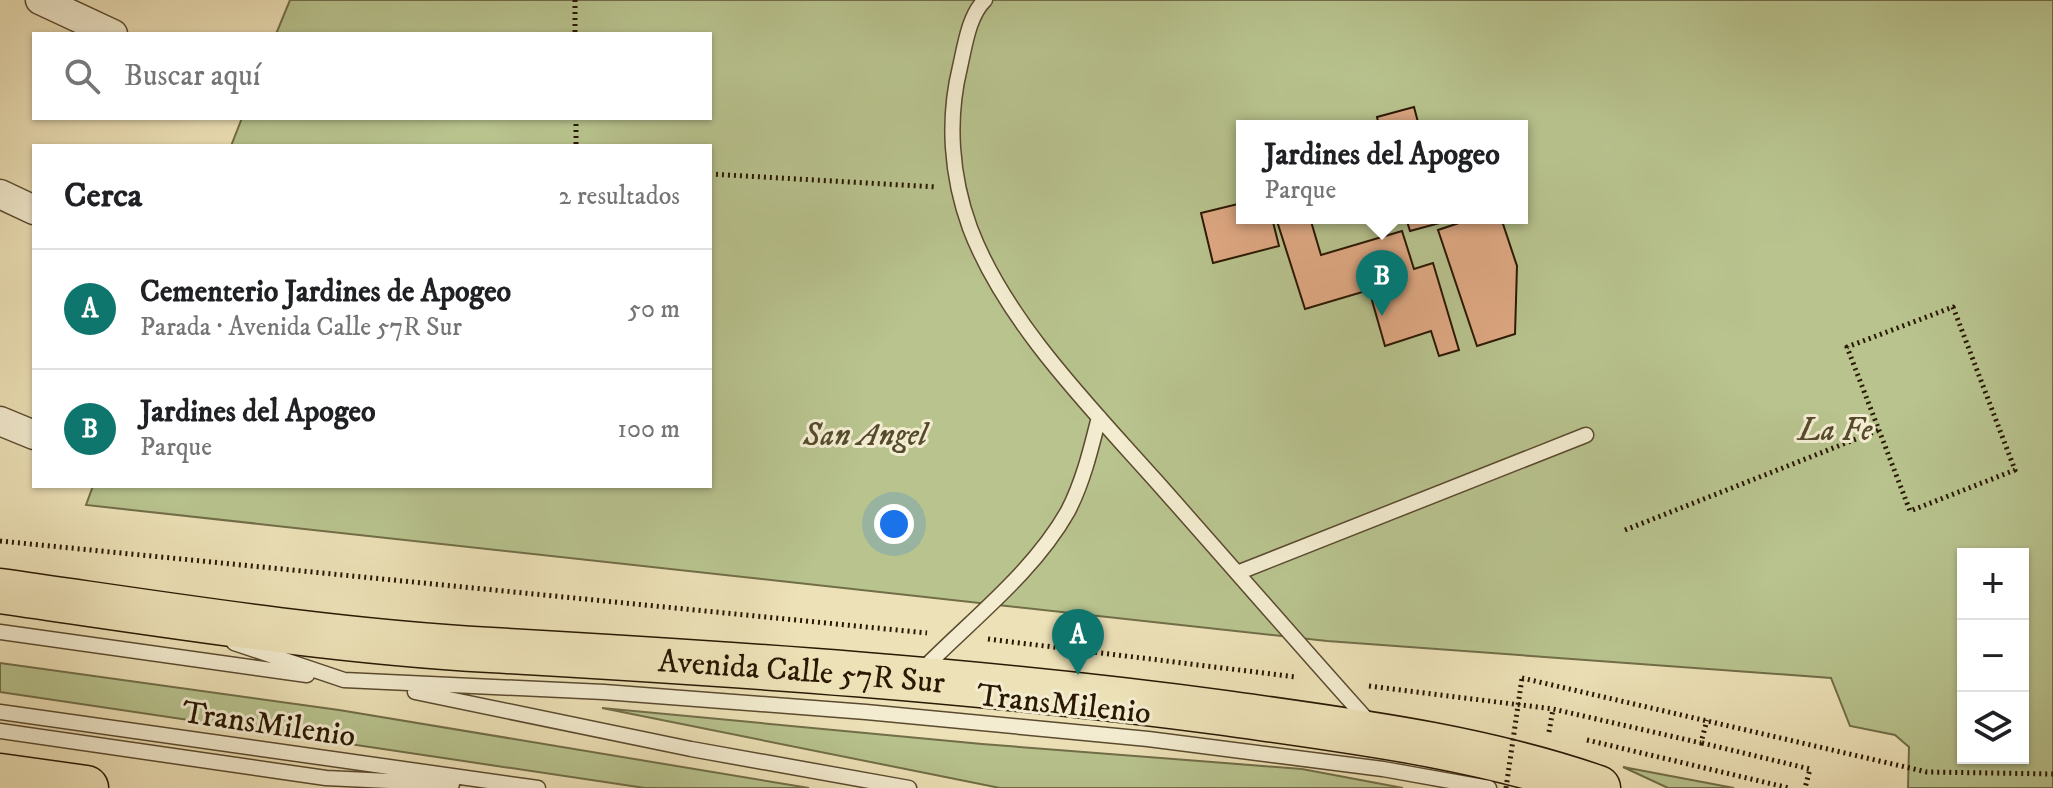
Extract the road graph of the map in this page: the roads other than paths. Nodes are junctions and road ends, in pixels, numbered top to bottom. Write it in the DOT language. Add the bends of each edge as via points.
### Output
graph roads {
  1 [pos="40,0"];
  2 [pos="980,2"];
  3 [pos="109,32"];
  4 [pos="0,194"];
  5 [pos="32,209"];
  6 [pos="1099,417"];
  7 [pos="0,421"];
  8 [pos="32,434"];
  9 [pos="1586,435"];
  10 [pos="1237,573"];
  11 [pos="0,591"];
  12 [pos="136,610"];
  13 [pos="0,632"];
  14 [pos="913,678"];
  15 [pos="344,680"];
  16 [pos="0,712"];
  17 [pos="0,731"];
  18 [pos="1379,735"];
  19 [pos="16,781"];
  20 [pos="531,787"];
  21 [pos="86,788"];
  22 [pos="538,788"];
  23 [pos="909,788"];
  24 [pos="1489,788"];
  25 [pos="1598,788"];
  1 -- 3 [label="street"];
  2 -- 6 [label="lane" via="955,88 951,138 958,188 989,268 1033,335"];
  4 -- 5 [label="street"];
  6 -- 10 [label="lane"];
  6 -- 14 [label="lane" via="1068,510 1039,554"];
  7 -- 8 [label="street"];
  9 -- 10 [label="lane"];
  10 -- 18 [label="lane"];
  11 -- 12 [label="highway, Avenida Calle 57R Sur"];
  12 -- 14 [label="highway, Avenida Calle 57R Sur" via="355,640"];
  12 -- 15 [label="lane, TransMilenio"];
  13 -- 15 [label="lane, TransMilenio"];
  14 -- 18 [label="highway, Avenida Calle 57R Sur" via="1151,703"];
  15 -- 23 [label="lane, TransMilenio"];
  15 -- 24 [label="lane, TransMilenio" via="866,712 1148,739"];
  16 -- 20 [label="lane, TransMilenio"];
  17 -- 20 [label="lane, TransMilenio" via="326,778"];
  18 -- 25 [label="highway, Avenida Calle 57R Sur" via="1541,768"];
  19 -- 21 [label="highway"];
  20 -- 22 [label="lane, TransMilenio"];
}
